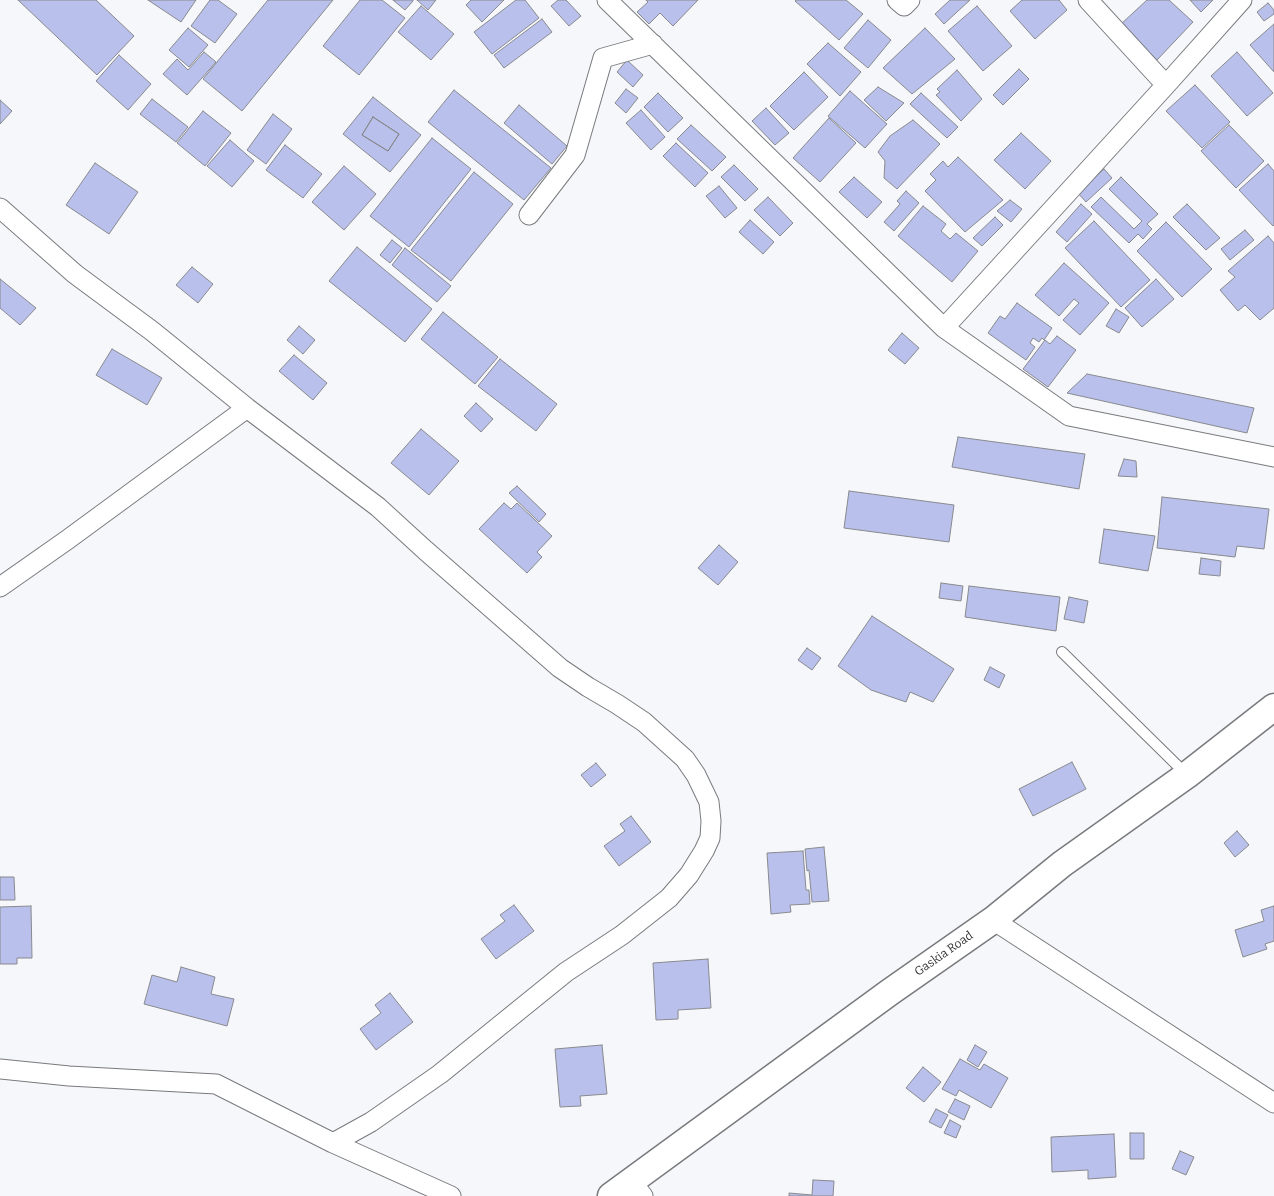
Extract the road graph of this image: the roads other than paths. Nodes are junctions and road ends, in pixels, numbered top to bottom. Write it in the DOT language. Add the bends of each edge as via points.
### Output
graph roads {
  1 [pos="607,0"];
  2 [pos="897,0"];
  3 [pos="910,0"];
  4 [pos="1088,0"];
  5 [pos="1242,0"];
  6 [pos="653,44"];
  7 [pos="1166,85"];
  8 [pos="0,208"];
  9 [pos="529,215"];
  10 [pos="944,328"];
  11 [pos="247,408"];
  12 [pos="1274,457"];
  13 [pos="0,587"];
  14 [pos="1062,652"];
  15 [pos="1274,707"];
  16 [pos="1187,775"];
  17 [pos="993,920"];
  18 [pos="0,1069"];
  19 [pos="1274,1103"];
  20 [pos="333,1143"];
  21 [pos="628,1191"];
  22 [pos="451,1196"];
  1 -- 6 [label="street"];
  2 -- 3 [label="street" via="904,6"];
  4 -- 7 [label="street"];
  5 -- 7 [label="street"];
  6 -- 9 [label="street" via="603,58 575,155"];
  6 -- 10 [label="street"];
  7 -- 10 [label="street"];
  8 -- 11 [label="street" via="75,274"];
  10 -- 12 [label="street" via="1069,416"];
  11 -- 13 [label="street"];
  11 -- 20 [label="street" via="378,507 560,668 644,722 668,742 696,775 709,802 710,838 689,875 669,898 622,935 566,972 440,1074 371,1122"];
  14 -- 16 [label="lane"];
  15 -- 16 [label="main road, Gaskia Road"];
  16 -- 17 [label="main road, Gaskia Road" via="1062,864"];
  17 -- 19 [label="street"];
  17 -- 21 [label="main road, Gaskia Road" via="890,992"];
  18 -- 20 [label="street" via="216,1084"];
  20 -- 22 [label="street"];
}
